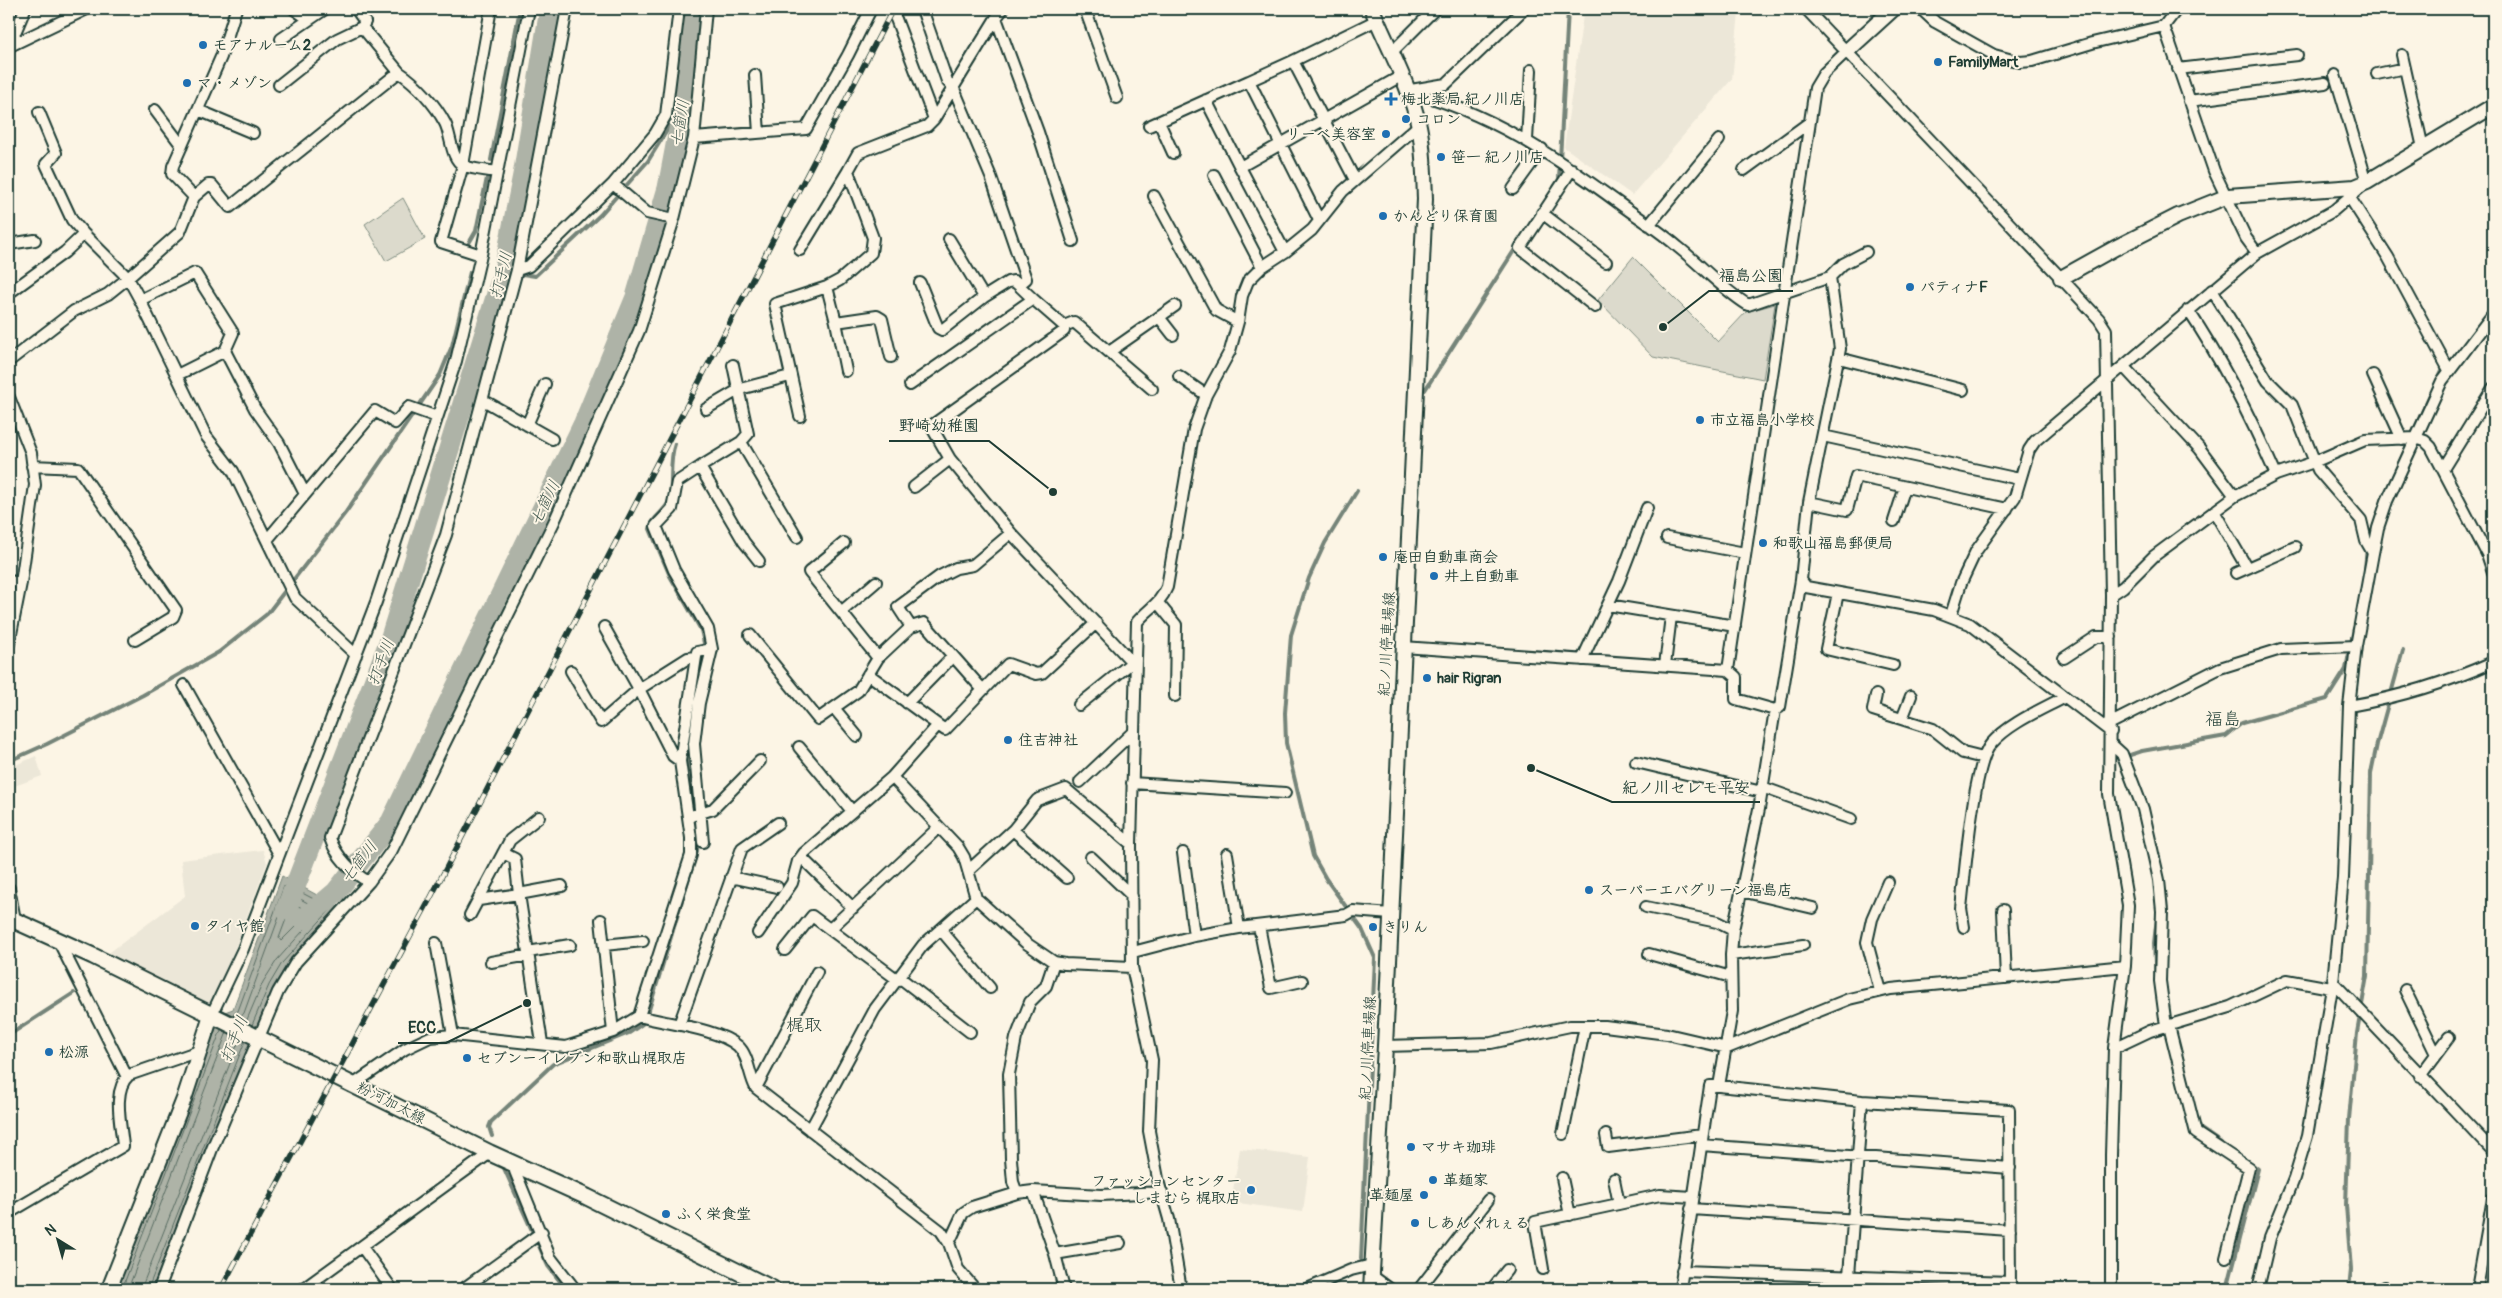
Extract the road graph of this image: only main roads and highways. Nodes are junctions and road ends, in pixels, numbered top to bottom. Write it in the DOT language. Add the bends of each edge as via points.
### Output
graph roads {
  1 [pos="1893,9"];
  2 [pos="1374,14"];
  3 [pos="1847,51"];
  4 [pos="2492,107"];
  5 [pos="2061,278"];
  6 [pos="12,919"];
  7 [pos="214,1018"];
  8 [pos="1372,1277"];
  9 [pos="110,1289"];
  10 [pos="773,1289"];
  1 -- 3 [label="main road"];
  2 -- 8 [label="main road, 紀ノ川停車場線" via="1419,125 1424,151 1425,199"];
  4 -- 5 [label="main road" via="2355,187 2228,196 2170,220"];
  6 -- 7 [label="main road, 粉河加太線"];
  7 -- 9 [label="main road"];
  7 -- 10 [label="main road, 粉河加太線"];
}
